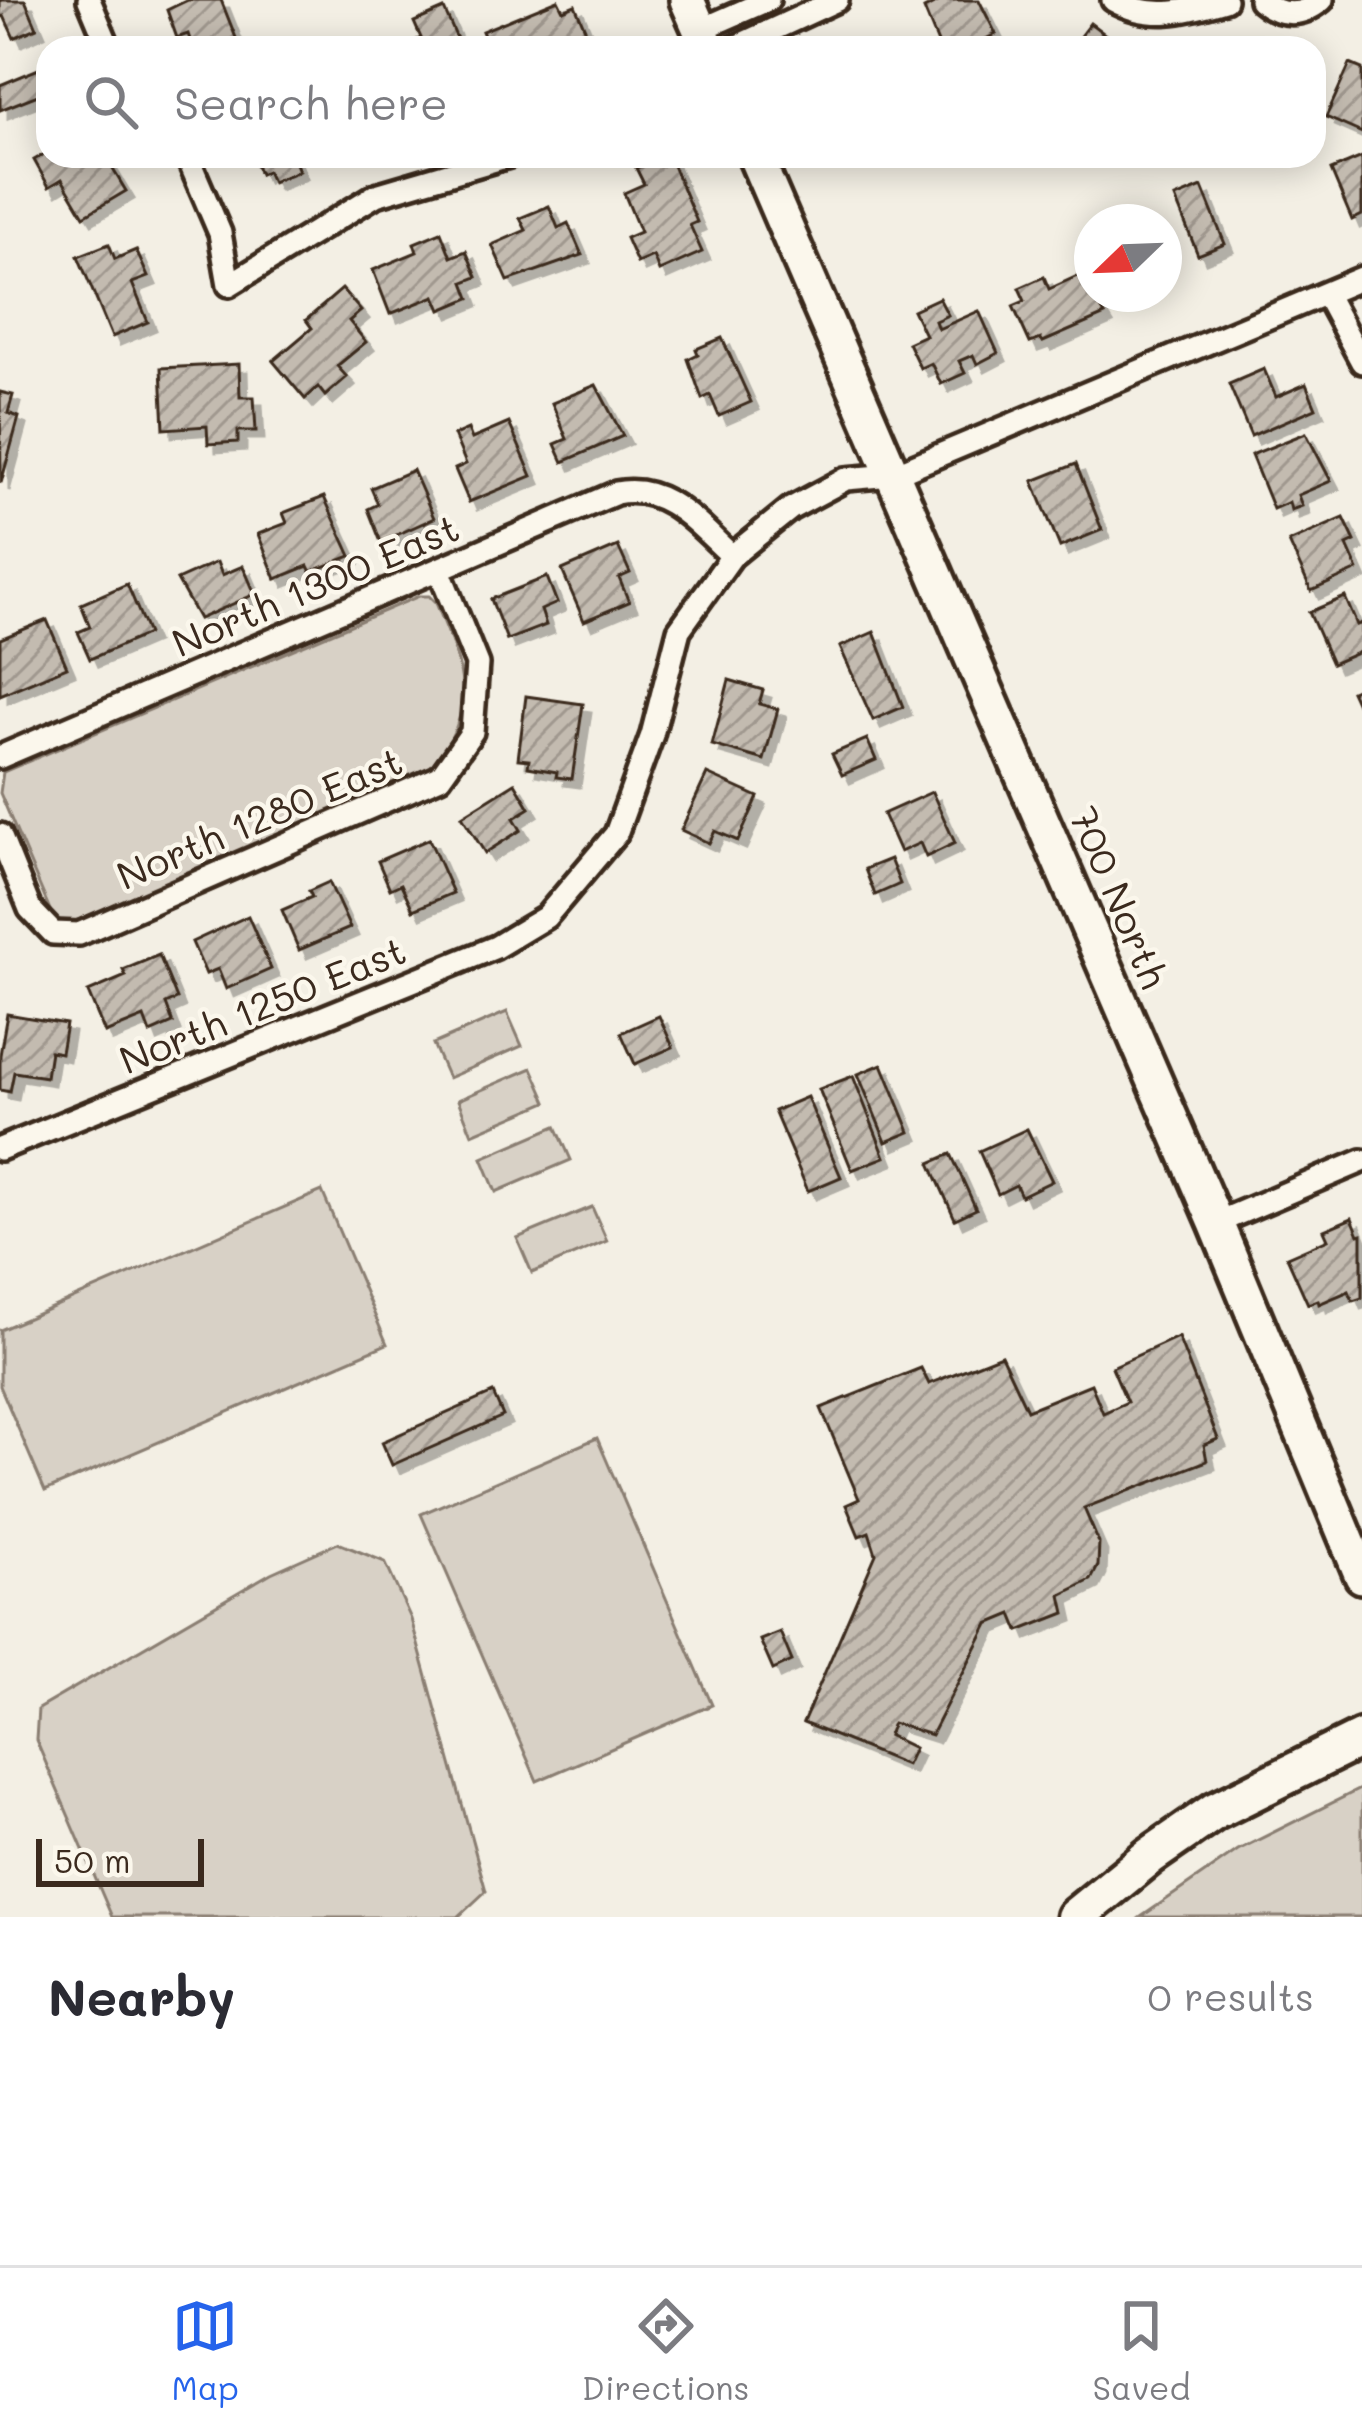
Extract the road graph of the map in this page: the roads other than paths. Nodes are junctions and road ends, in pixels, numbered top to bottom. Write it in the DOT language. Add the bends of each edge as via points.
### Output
graph roads {
  1 [pos="89,0"];
  2 [pos="769,0"];
  3 [pos="837,0"];
  4 [pos="1113,0"];
  5 [pos="1225,0"];
  6 [pos="1260,0"];
  7 [pos="1322,0"];
  8 [pos="698,26"];
  9 [pos="105,36"];
  10 [pos="759,36"];
  11 [pos="192,168"];
  12 [pos="468,168"];
  13 [pos="759,168"];
  14 [pos="1362,278"];
  15 [pos="1326,295"];
  16 [pos="1362,362"];
  17 [pos="892,476"];
  18 [pos="732,556"];
  19 [pos="439,570"];
  20 [pos="0,757"];
  21 [pos="0,835"];
  22 [pos="0,1149"];
  23 [pos="1362,1161"];
  24 [pos="1216,1223"];
  25 [pos="1362,1576"];
  26 [pos="1362,1738"];
  27 [pos="1075,1917"];
  1 -- 9 [label="street"];
  2 -- 8 [label="street"];
  3 -- 10 [label="street"];
  4 -- 5 [label="street" via="1133,11 1182,14"];
  6 -- 7 [label="street" via="1295,14"];
  11 -- 12 [label="street" via="220,233 229,285 376,195"];
  13 -- 17 [label="street, 700 North"];
  14 -- 15 [label="street"];
  15 -- 16 [label="street"];
  15 -- 17 [label="street"];
  17 -- 18 [label="street" via="846,479 790,509"];
  17 -- 24 [label="street, 700 North"];
  18 -- 19 [label="street, North 1300 East" via="661,494 638,488"];
  18 -- 22 [label="street, North 1250 East" via="680,630 616,834 546,917 496,947"];
  19 -- 20 [label="street, North 1300 East"];
  19 -- 21 [label="street, North 1280 East" via="477,664 472,732 440,777 79,934 53,933 30,909"];
  23 -- 24 [label="street"];
  24 -- 25 [label="street, 700 North"];
  26 -- 27 [label="main road" via="1215,1811"];
}
